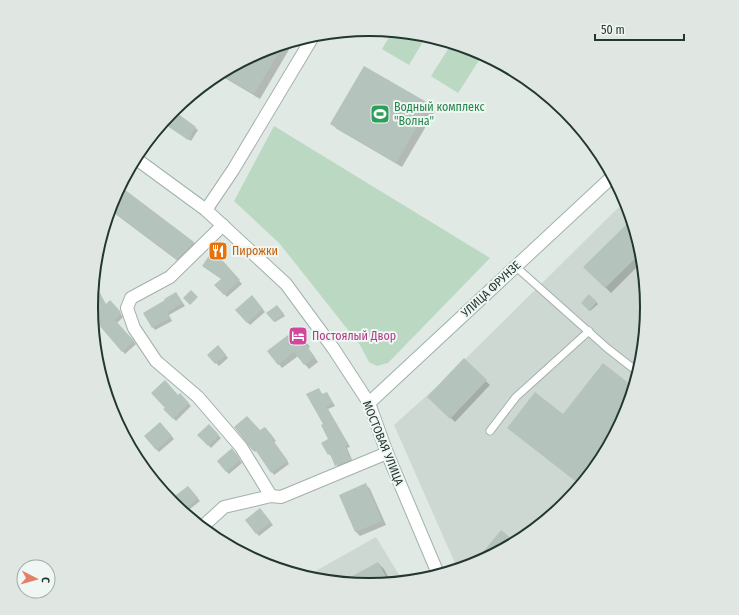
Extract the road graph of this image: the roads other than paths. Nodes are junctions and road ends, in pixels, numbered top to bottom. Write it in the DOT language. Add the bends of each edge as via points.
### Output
graph roads {
  1 [pos="309,43"];
  2 [pos="141,162"];
  3 [pos="609,180"];
  4 [pos="206,210"];
  5 [pos="223,225"];
  6 [pos="515,266"];
  7 [pos="589,331"];
  8 [pos="634,369"];
  9 [pos="369,404"];
  10 [pos="490,431"];
  11 [pos="386,453"];
  12 [pos="271,496"];
  13 [pos="205,524"];
  14 [pos="437,571"];
  1 -- 4 [label="street"];
  2 -- 4 [label="street, МОСТОВАЯ УЛИЦА"];
  3 -- 6 [label="street, УЛИЦА ФРУНЗЕ"];
  4 -- 5 [label="street, МОСТОВАЯ УЛИЦА"];
  5 -- 9 [label="street, МОСТОВАЯ УЛИЦА" via="286,284 333,348"];
  5 -- 12 [label="street" via="170,277 131,298 127,308 134,328 156,361 198,397 241,447"];
  6 -- 7 [label="lane"];
  6 -- 9 [label="street, УЛИЦА ФРУНЗЕ"];
  7 -- 8 [label="lane"];
  7 -- 10 [label="lane" via="516,397"];
  9 -- 11 [label="street, МОСТОВАЯ УЛИЦА"];
  11 -- 12 [label="street" via="281,497"];
  11 -- 14 [label="street, МОСТОВАЯ УЛИЦА"];
  12 -- 13 [label="street" via="224,507"];
}
